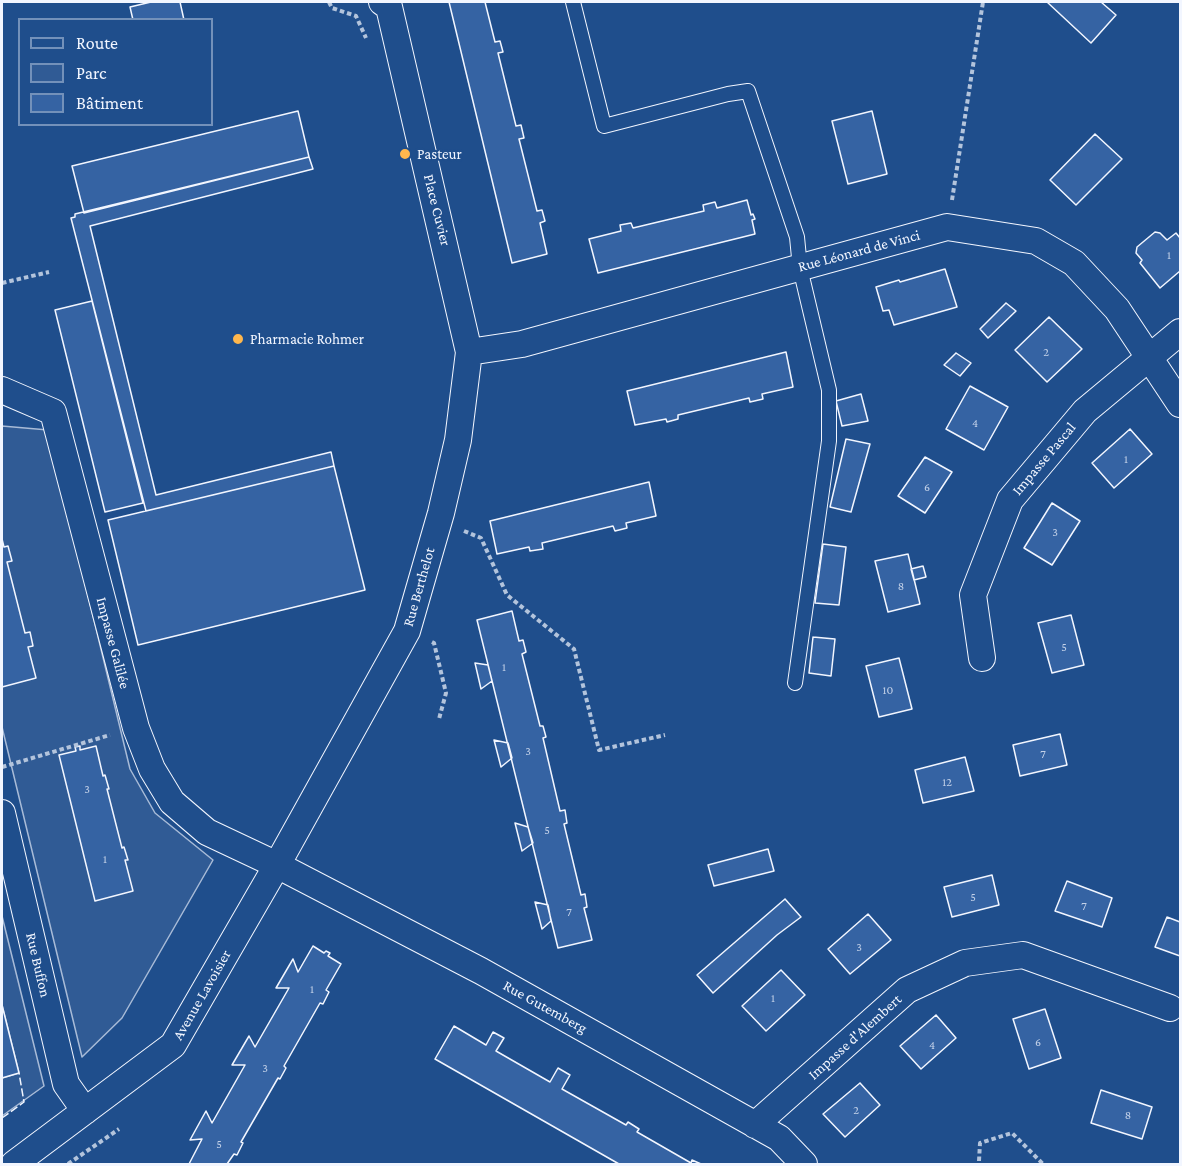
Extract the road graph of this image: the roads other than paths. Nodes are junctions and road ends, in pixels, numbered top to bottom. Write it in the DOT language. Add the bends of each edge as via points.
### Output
graph roads {
  1 [pos="382,2"];
  2 [pos="573,2"];
  3 [pos="800,268"];
  4 [pos="1180,332"];
  5 [pos="469,352"];
  6 [pos="1149,359"];
  7 [pos="2,390"];
  8 [pos="1180,404"];
  9 [pos="982,657"];
  10 [pos="795,683"];
  11 [pos="2,813"];
  12 [pos="277,866"];
  13 [pos="1170,1008"];
  14 [pos="85,1111"];
  15 [pos="756,1125"];
  16 [pos="14,1164"];
  17 [pos="804,1164"];
  1 -- 5 [label="street, Place Cuvier" via="389,7"];
  2 -- 3 [label="lane" via="604,126 748,91 797,237"];
  3 -- 5 [label="street, Rue Léonard de Vinci" via="522,344"];
  3 -- 6 [label="street, Rue Léonard de Vinci" via="947,227 1036,241 1074,262 1117,309"];
  3 -- 10 [label="lane" via="829,390 830,441"];
  4 -- 6 [label="street, Impasse Pascal"];
  5 -- 12 [label="street, Rue Berthelot" via="458,440 407,631"];
  6 -- 8 [label="street, Rue Léonard de Vinci"];
  6 -- 9 [label="street, Impasse Pascal" via="1085,411 1010,500 973,596"];
  7 -- 12 [label="street, Impasse Galilée" via="53,412 136,728 152,768 172,802 207,832"];
  11 -- 14 [label="street, Rue Buffon" via="66,1084"];
  12 -- 14 [label="street, Avenue Lavoisier" via="173,1045"];
  12 -- 15 [label="street, Rue Gutemberg" via="481,971"];
  13 -- 15 [label="street, Impasse d'Alembert" via="1023,955 965,963 907,990"];
  14 -- 16 [label="street, Avenue Lavoisier"];
  15 -- 17 [label="street, Rue Gutemberg" via="779,1138"];
}
